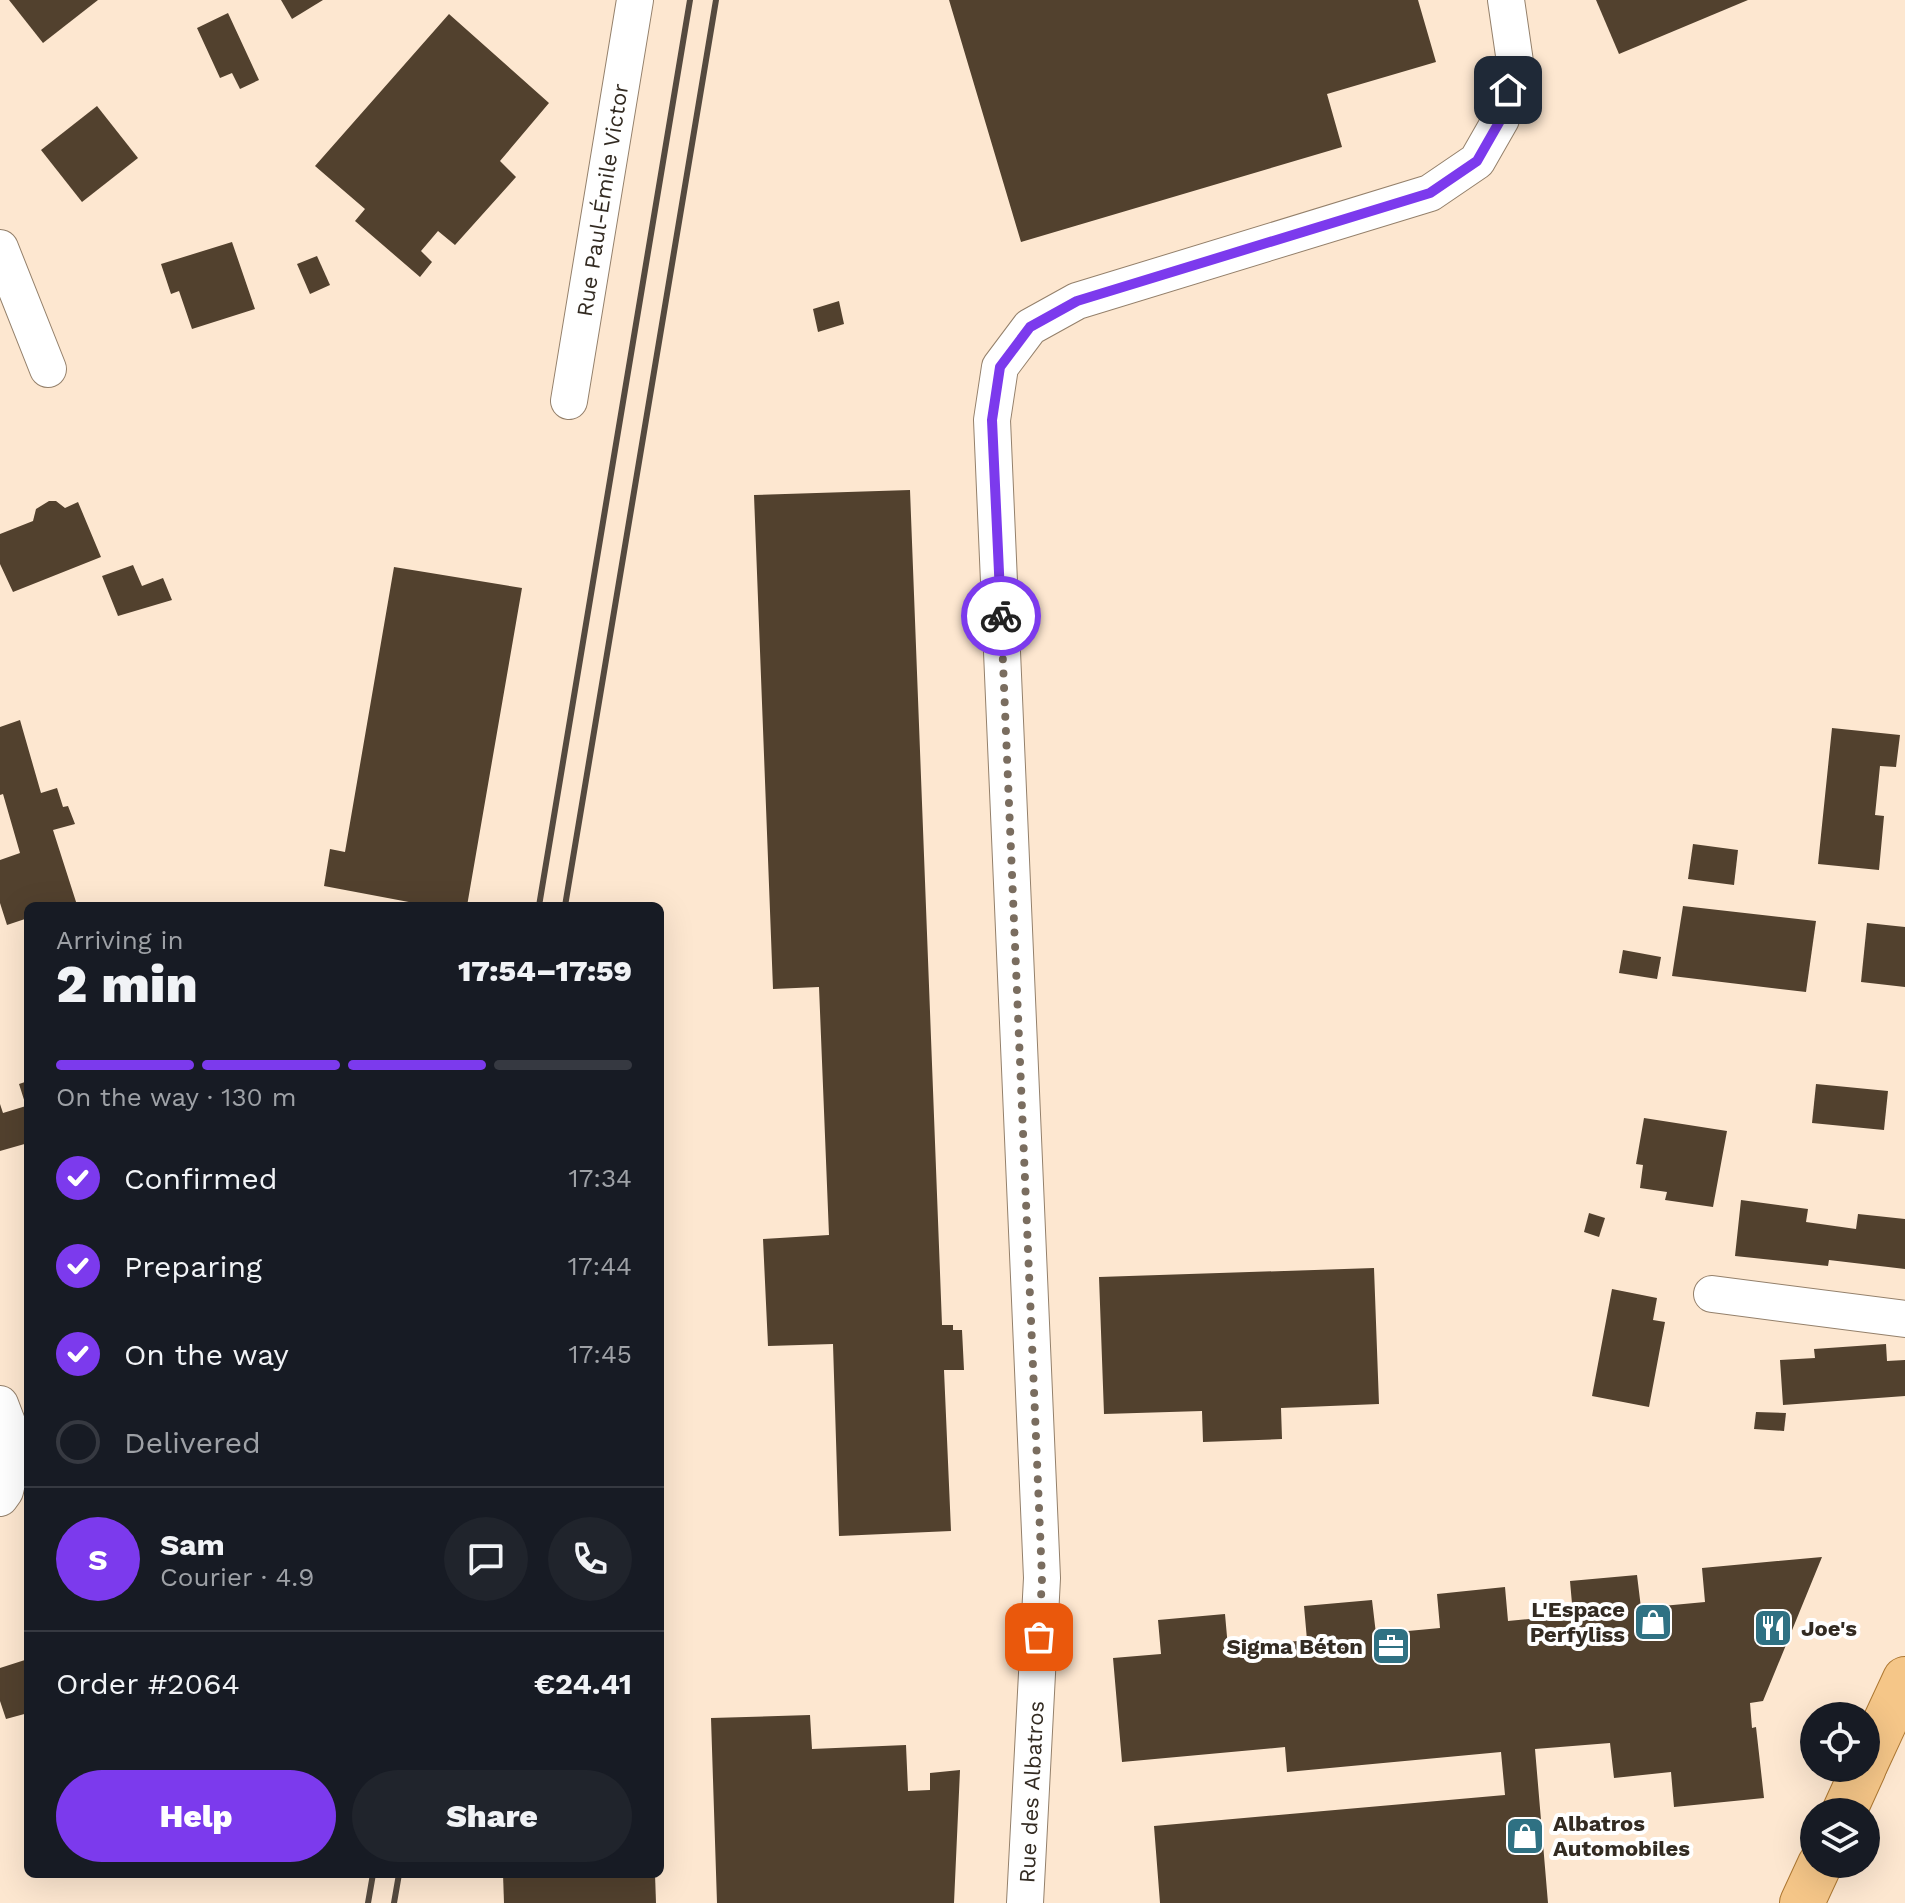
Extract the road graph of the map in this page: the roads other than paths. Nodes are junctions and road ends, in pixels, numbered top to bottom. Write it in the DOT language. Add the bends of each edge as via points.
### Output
graph roads {
  1 [pos="635,0"];
  2 [pos="1506,0"];
  3 [pos="0,248"];
  4 [pos="48,369"];
  5 [pos="569,401"];
  6 [pos="1712,1294"];
  7 [pos="1905,1319"];
  8 [pos="0,1404"];
  9 [pos="0,1498"];
  10 [pos="1905,1679"];
  11 [pos="1880,1733"];
  12 [pos="1814,1878"];
  13 [pos="1025,1903"];
  14 [pos="1802,1903"];
  1 -- 5 [label="street, Rue Paul-Émile Victor"];
  2 -- 13 [label="street, Rue des Albatros" via="1515,62 1501,119 1477,161 1430,193 1077,301 1030,327 1000,367 992,420 1042,1578"];
  3 -- 4 [label="street"];
  6 -- 7 [label="street"];
  8 -- 9 [label="street" via="16,1446"];
  10 -- 11 [label="main road"];
  12 -- 14 [label="main road"];
}
